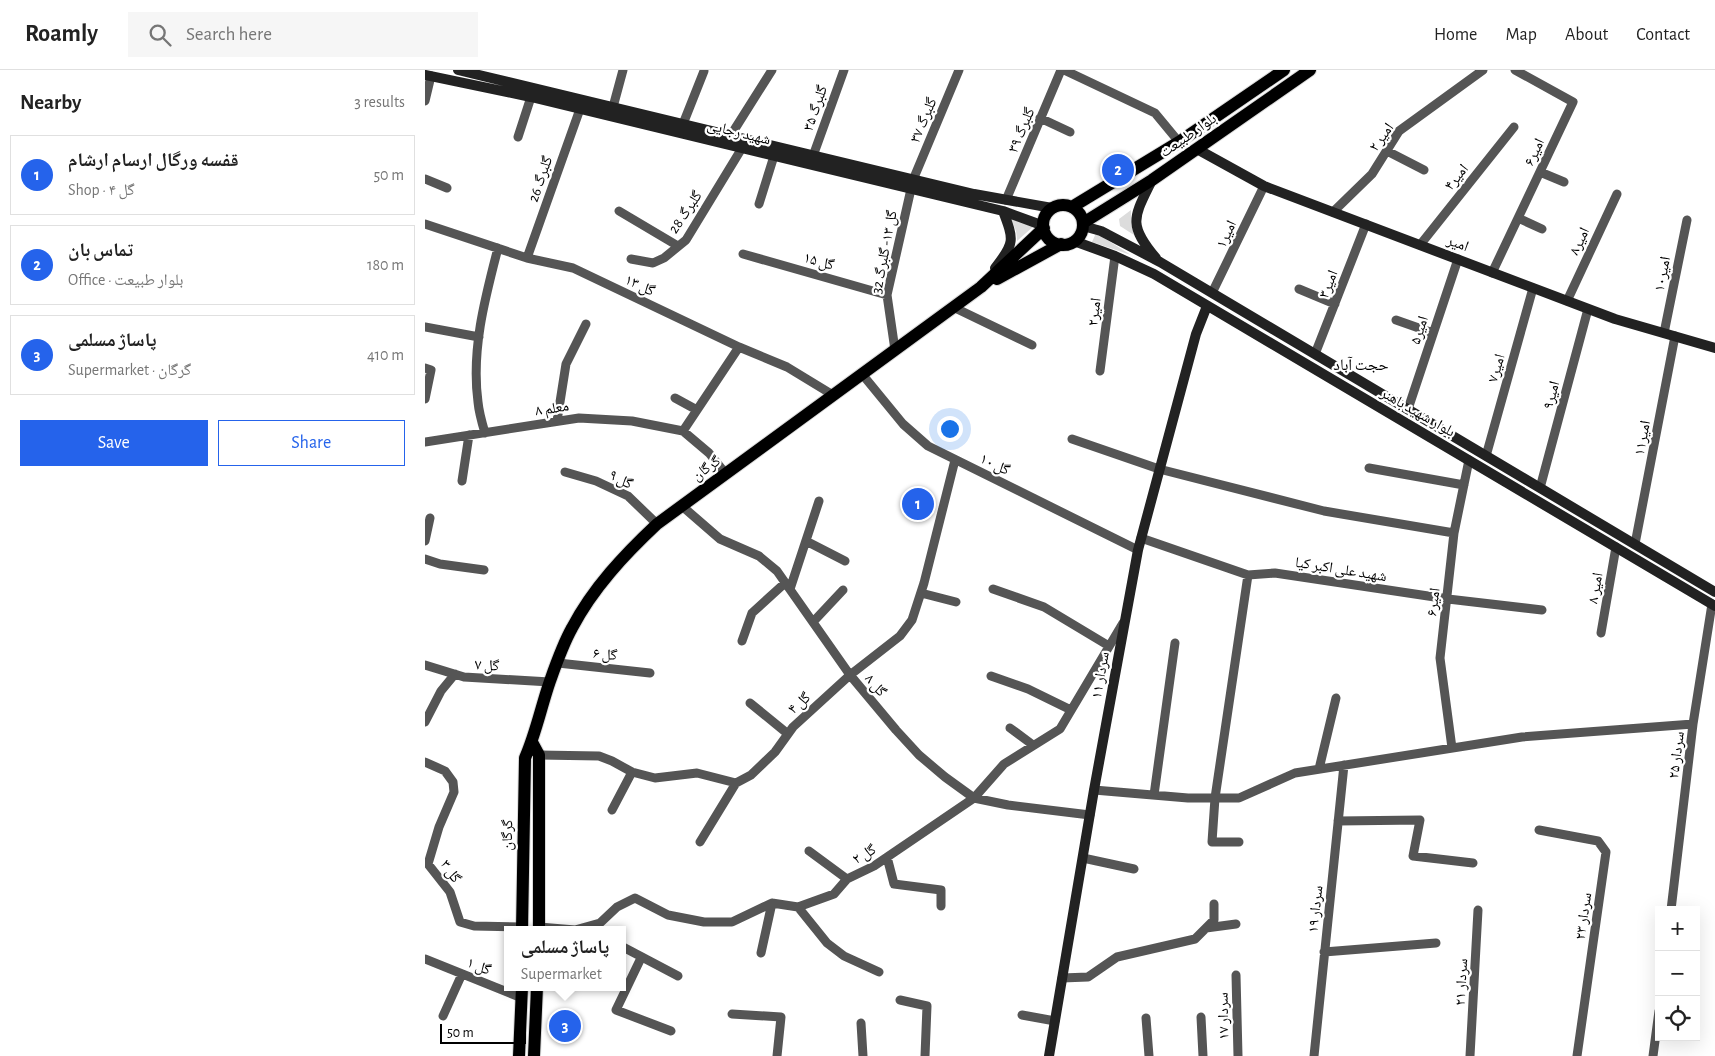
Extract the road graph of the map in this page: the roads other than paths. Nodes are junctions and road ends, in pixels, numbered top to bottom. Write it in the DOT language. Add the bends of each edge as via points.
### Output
graph roads {
  1 [pos="459,70"];
  2 [pos="623,70"];
  3 [pos="704,70"];
  4 [pos="772,70"];
  5 [pos="844,70"];
  6 [pos="1063,70"];
  7 [pos="1285,70"];
  8 [pos="1310,70"];
  9 [pos="1483,70"];
  10 [pos="1515,70"];
  11 [pos="955,71"];
  12 [pos="428,76"];
  13 [pos="531,97"];
  14 [pos="425,101"];
  15 [pos="613,107"];
  16 [pos="580,109"];
  17 [pos="1040,118"];
  18 [pos="683,124"];
  19 [pos="1514,127"];
  20 [pos="1071,132"];
  21 [pos="731,135"];
  22 [pos="518,137"];
  23 [pos="1179,142"];
  24 [pos="742,148"];
  25 [pos="1197,149"];
  26 [pos="1387,151"];
  27 [pos="775,156"];
  28 [pos="813,156"];
  29 [pos="1424,170"];
  30 [pos="1540,172"];
  31 [pos="425,179"];
  32 [pos="1152,180"];
  33 [pos="1563,182"];
  34 [pos="912,185"];
  35 [pos="1264,186"];
  36 [pos="447,188"];
  37 [pos="1617,194"];
  38 [pos="759,204"];
  39 [pos="1005,206"];
  40 [pos="1072,207"];
  41 [pos="1052,208"];
  42 [pos="619,211"];
  43 [pos="1333,212"];
  44 [pos="1518,218"];
  45 [pos="1687,220"];
  46 [pos="425,224"];
  47 [pos="1366,224"];
  48 [pos="1083,225"];
  49 [pos="1044,227"];
  50 [pos="1542,229"];
  51 [pos="1075,241"];
  52 [pos="1061,244"];
  53 [pos="1419,245"];
  54 [pos="678,246"];
  55 [pos="497,248"];
  56 [pos="743,254"];
  57 [pos="1115,256"];
  58 [pos="527,258"];
  59 [pos="631,259"];
  60 [pos="1457,259"];
  61 [pos="1160,262"];
  62 [pos="1493,273"];
  63 [pos="981,287"];
  64 [pos="1533,288"];
  65 [pos="1299,289"];
  66 [pos="1212,293"];
  67 [pos="887,295"];
  68 [pos="1567,301"];
  69 [pos="1335,304"];
  70 [pos="1207,306"];
  71 [pos="953,307"];
  72 [pos="1588,309"];
  73 [pos="1396,320"];
  74 [pos="586,324"];
  75 [pos="425,327"];
  76 [pos="1433,333"];
  77 [pos="1664,333"];
  78 [pos="1675,336"];
  79 [pos="479,337"];
  80 [pos="1032,345"];
  81 [pos="739,347"];
  82 [pos="1715,348"];
  83 [pos="895,350"];
  84 [pos="1315,354"];
  85 [pos="425,368"];
  86 [pos="1100,371"];
  87 [pos="862,374"];
  88 [pos="833,395"];
  89 [pos="675,398"];
  90 [pos="425,399"];
  91 [pos="1408,409"];
  92 [pos="697,410"];
  93 [pos="557,421"];
  94 [pos="683,431"];
  95 [pos="485,433"];
  96 [pos="469,435"];
  97 [pos="1072,439"];
  98 [pos="425,442"];
  99 [pos="1486,456"];
  100 [pos="955,460"];
  101 [pos="1469,460"];
  102 [pos="1369,468"];
  103 [pos="1159,469"];
  104 [pos="565,472"];
  105 [pos="726,474"];
  106 [pos="462,481"];
  107 [pos="1464,485"];
  108 [pos="1540,488"];
  109 [pos="819,501"];
  110 [pos="682,506"];
  111 [pos="430,518"];
  112 [pos="657,524"];
  113 [pos="1454,534"];
  114 [pos="1141,538"];
  115 [pos="425,541"];
  116 [pos="806,541"];
  117 [pos="1635,544"];
  118 [pos="1616,547"];
  119 [pos="1137,550"];
  120 [pos="425,559"];
  121 [pos="845,561"];
  122 [pos="484,570"];
  123 [pos="1248,575"];
  124 [pos="787,586"];
  125 [pos="993,589"];
  126 [pos="843,590"];
  127 [pos="1715,592"];
  128 [pos="921,593"];
  129 [pos="1448,599"];
  130 [pos="956,602"];
  131 [pos="1713,605"];
  132 [pos="1542,610"];
  133 [pos="1125,620"];
  134 [pos="813,622"];
  135 [pos="1601,633"];
  136 [pos="742,641"];
  137 [pos="1175,643"];
  138 [pos="1109,646"];
  139 [pos="558,663"];
  140 [pos="425,665"];
  141 [pos="650,672"];
  142 [pos="455,674"];
  143 [pos="850,676"];
  144 [pos="991,676"];
  145 [pos="550,682"];
  146 [pos="1336,698"];
  147 [pos="750,703"];
  148 [pos="1071,710"];
  149 [pos="425,722"];
  150 [pos="1693,724"];
  151 [pos="1010,728"];
  152 [pos="788,734"];
  153 [pos="533,742"];
  154 [pos="1033,745"];
  155 [pos="1452,748"];
  156 [pos="539,755"];
  157 [pos="425,762"];
  158 [pos="1344,765"];
  159 [pos="1319,769"];
  160 [pos="632,772"];
  161 [pos="736,783"];
  162 [pos="1094,790"];
  163 [pos="1154,795"];
  164 [pos="974,798"];
  165 [pos="1215,798"];
  166 [pos="612,810"];
  167 [pos="1090,815"];
  168 [pos="1339,821"];
  169 [pos="1539,830"];
  170 [pos="700,842"];
  171 [pos="1239,842"];
  172 [pos="809,851"];
  173 [pos="887,857"];
  174 [pos="1083,858"];
  175 [pos="1473,863"];
  176 [pos="1134,869"];
  177 [pos="847,879"];
  178 [pos="772,903"];
  179 [pos="1214,904"];
  180 [pos="941,906"];
  181 [pos="1671,906"];
  182 [pos="798,907"];
  183 [pos="1478,910"];
  184 [pos="1236,924"];
  185 [pos="522,926"];
  186 [pos="539,926"];
  187 [pos="602,926"];
  188 [pos="504,927"];
  189 [pos="1205,928"];
  190 [pos="1436,943"];
  191 [pos="626,949"];
  192 [pos="1324,952"];
  193 [pos="761,953"];
  194 [pos="641,958"];
  195 [pos="425,959"];
  196 [pos="879,972"];
  197 [pos="461,974"];
  198 [pos="1236,975"];
  199 [pos="678,976"];
  200 [pos="1062,978"];
  201 [pos="504,987"];
  202 [pos="626,989"];
  203 [pos="537,991"];
  204 [pos="625,991"];
  205 [pos="522,993"];
  206 [pos="900,1000"];
  207 [pos="732,1014"];
  208 [pos="1022,1015"];
  209 [pos="443,1016"];
  210 [pos="1201,1017"];
  211 [pos="1146,1018"];
  212 [pos="1055,1021"];
  213 [pos="861,1023"];
  214 [pos="671,1031"];
  215 [pos="1655,1041"];
  216 [pos="519,1056"];
  217 [pos="534,1056"];
  218 [pos="777,1056"];
  219 [pos="863,1056"];
  220 [pos="925,1056"];
  221 [pos="1049,1056"];
  222 [pos="1149,1056"];
  223 [pos="1203,1056"];
  224 [pos="1237,1056"];
  225 [pos="1314,1056"];
  226 [pos="1471,1056"];
  227 [pos="1577,1056"];
  228 [pos="1653,1056"];
  1 -- 15 [label="main road, شهید رجایی"];
  2 -- 15 [label="street"];
  3 -- 18 [label="street"];
  4 -- 21 [label="street"];
  5 -- 28 [label="street, گلبرگ ۳۵"];
  6 -- 17 [label="street, گلبرگ ۳۹"];
  6 -- 23 [label="street" via="1155,113"];
  7 -- 23 [label="main road, بلوار طبیعت"];
  8 -- 25 [label="main road, بلوار طبیعت"];
  9 -- 26 [label="street, امیر ۲" via="1399,132"];
  10 -- 30 [label="street, امیر۶" via="1573,102"];
  11 -- 34 [label="street, گلبرگ ۳۷"];
  12 -- 13 [label="main road, شهید رجایی"];
  12 -- 14 [label="street"];
  13 -- 16 [label="main road, شهید رجایی"];
  13 -- 22 [label="street"];
  15 -- 18 [label="main road, شهید رجایی"];
  16 -- 24 [label="main road, شهید رجایی"];
  16 -- 58 [label="street, گلبرگ 26"];
  17 -- 20 [label="street"];
  17 -- 39 [label="street, گلبرگ ۳۹"];
  18 -- 21 [label="main road, شهید رجایی"];
  19 -- 53 [label="street, امیر۴"];
  21 -- 28 [label="main road, شهید رجایی"];
  23 -- 40 [label="main road, بلوار طبیعت"];
  24 -- 27 [label="main road, شهید رجایی"];
  24 -- 54 [label="street, گلبرگ 28" via="686,240"];
  25 -- 32 [label="main road, بلوار طبیعت"];
  25 -- 35 [label="main road, امیر"];
  26 -- 29 [label="street"];
  26 -- 43 [label="street, امیر ۲" via="1372,174"];
  27 -- 34 [label="main road, شهید رجایی"];
  27 -- 38 [label="street"];
  28 -- 34 [label="main road, شهید رجایی"];
  30 -- 33 [label="street"];
  30 -- 44 [label="street, امیر۶"];
  31 -- 36 [label="street"];
  32 -- 48 [label="main road, بلوار طبیعت"];
  32 -- 61 [label="main road" via="1136,215 1137,228 1142,241"];
  34 -- 39 [label="main road, شهید رجایی"];
  34 -- 67 [label="street, گل ۱۳- گلبرگ 32"];
  35 -- 43 [label="main road, امیر"];
  35 -- 66 [label="street, امیر۱"];
  37 -- 68 [label="street, امیر۸"];
  39 -- 41 [label="main road, شهید رجایی"];
  39 -- 49 [label="main road, شهید رجایی"];
  39 -- 63 [label="main road" via="1011,245"];
  40 -- 41 [label="main road"];
  40 -- 48 [label="main road" via="1078,211"];
  41 -- 49 [label="main road"];
  42 -- 54 [label="street"];
  43 -- 47 [label="main road, امیر"];
  44 -- 50 [label="street"];
  44 -- 62 [label="street, امیر۶"];
  45 -- 77 [label="street, امیر۱۰"];
  46 -- 55 [label="street, گل ۱۳"];
  47 -- 53 [label="main road, امیر"];
  47 -- 69 [label="street, امیر۳"];
  48 -- 51 [label="main road"];
  48 -- 61 [label="main road, بلوار شهید باهنر"];
  49 -- 52 [label="main road" via="1049,239"];
  49 -- 63 [label="main road"];
  51 -- 52 [label="main road"];
  51 -- 57 [label="main road, بلوار شهید باهنر"];
  52 -- 63 [label="main road"];
  53 -- 60 [label="main road, امیر"];
  54 -- 59 [label="street, گلبرگ 28" via="664,258 653,262"];
  55 -- 58 [label="street, گل ۱۳"];
  55 -- 79 [label="street" via="482,307"];
  56 -- 67 [label="street, گل ۱۵"];
  57 -- 70 [label="main road, بلوار شهید باهنر" via="1154,274"];
  57 -- 86 [label="street, امیر۲"];
  58 -- 81 [label="street, گل ۱۳" via="573,268"];
  60 -- 62 [label="main road, امیر"];
  60 -- 76 [label="street, امیر۵"];
  61 -- 66 [label="main road, بلوار شهید باهنر"];
  62 -- 64 [label="main road, امیر"];
  63 -- 71 [label="main road, گرگان"];
  64 -- 68 [label="main road, امیر"];
  64 -- 99 [label="street, امیر۷"];
  65 -- 69 [label="street"];
  66 -- 84 [label="main road, بلوار شهید باهنر"];
  67 -- 83 [label="street, گل ۱۳- گلبرگ 32"];
  68 -- 72 [label="main road, امیر"];
  69 -- 84 [label="street, امیر۳"];
  70 -- 101 [label="main road, بلوار شهید باهنر"];
  70 -- 103 [label="main road, سردار ۱۱" via="1196,334"];
  71 -- 80 [label="street"];
  71 -- 83 [label="main road, گرگان"];
  72 -- 77 [label="main road, امیر"];
  72 -- 108 [label="street, امیر۹"];
  73 -- 76 [label="street"];
  74 -- 93 [label="street" via="566,364"];
  75 -- 79 [label="street"];
  76 -- 91 [label="street, امیر۵"];
  77 -- 78 [label="main road, امیر"];
  78 -- 82 [label="main road, امیر"];
  78 -- 117 [label="street, امیر۱۱"];
  79 -- 95 [label="street" via="478,402"];
  81 -- 88 [label="street, گل ۱۳" via="787,367"];
  81 -- 92 [label="street"];
  83 -- 87 [label="main road, گرگان"];
  84 -- 91 [label="main road, بلوار شهید باهنر"];
  85 -- 90 [label="street" via="431,370"];
  87 -- 88 [label="main road, گرگان"];
  87 -- 100 [label="street, گل ۱۰" via="903,424 928,446"];
  88 -- 105 [label="main road, گرگان"];
  89 -- 92 [label="street"];
  91 -- 99 [label="main road, بلوار شهید باهنر"];
  92 -- 94 [label="street"];
  93 -- 94 [label="street, معلم ۸" via="579,418 632,421"];
  93 -- 95 [label="street, معلم ۸"];
  94 -- 105 [label="street" via="709,453"];
  95 -- 96 [label="street, معلم ۸"];
  96 -- 98 [label="street, معلم ۸"];
  96 -- 106 [label="street"];
  97 -- 103 [label="street"];
  99 -- 108 [label="main road, بلوار شهید باهنر"];
  100 -- 119 [label="street, گل ۱۰"];
  100 -- 128 [label="street, گل ۴"];
  101 -- 107 [label="street, امیر۶"];
  101 -- 118 [label="main road, بلوار شهید باهنر"];
  102 -- 107 [label="street"];
  103 -- 113 [label="street" via="1324,511"];
  103 -- 114 [label="main road, سردار ۱۱"];
  104 -- 112 [label="street, گل ۹" via="596,481 627,496"];
  105 -- 110 [label="main road, گرگان"];
  107 -- 113 [label="street, امیر۶"];
  108 -- 117 [label="main road, بلوار شهید باهنر"];
  109 -- 116 [label="street"];
  110 -- 112 [label="main road, گرگان"];
  110 -- 124 [label="street, گل ۸" via="720,539 759,556 777,571"];
  111 -- 115 [label="street"];
  112 -- 139 [label="main road, گرگان" via="624,555 591,595 571,629"];
  113 -- 129 [label="street, امیر۶"];
  114 -- 119 [label="main road, سردار ۱۱"];
  114 -- 123 [label="street, شهید علی اکبر کیا"];
  116 -- 121 [label="street"];
  116 -- 124 [label="street"];
  117 -- 127 [label="main road, بلوار شهید باهنر"];
  118 -- 131 [label="main road, بلوار شهید باهنر"];
  118 -- 135 [label="street, امیر ۸"];
  119 -- 133 [label="main road, سردار ۱۱"];
  120 -- 122 [label="street"];
  123 -- 129 [label="street, شهید علی اکبر کیا" via="1275,573"];
  123 -- 165 [label="street"];
  124 -- 134 [label="street, گل ۸"];
  124 -- 136 [label="street" via="752,613"];
  125 -- 138 [label="street" via="1044,607"];
  126 -- 134 [label="street"];
  128 -- 130 [label="street"];
  128 -- 143 [label="street, گل ۴" via="912,620 900,636"];
  129 -- 132 [label="street, شهید علی اکبر کیا"];
  129 -- 155 [label="street, امیر۶" via="1440,658"];
  131 -- 150 [label="street, سردار ۲۵"];
  133 -- 138 [label="street, گل ۲"];
  133 -- 162 [label="main road, سردار ۱۱"];
  134 -- 143 [label="street, گل ۸"];
  137 -- 163 [label="street"];
  138 -- 148 [label="street, گل ۲"];
  139 -- 141 [label="street, گل ۶"];
  139 -- 145 [label="main road, گرگان"];
  140 -- 142 [label="street, گل ۷"];
  142 -- 145 [label="street, گل ۷"];
  142 -- 149 [label="street" via="441,691"];
  143 -- 152 [label="street, گل ۴"];
  143 -- 164 [label="street, گل ۸" via="919,755"];
  144 -- 148 [label="street" via="1028,689"];
  145 -- 153 [label="main road, گرگان"];
  146 -- 159 [label="street"];
  147 -- 152 [label="street"];
  148 -- 154 [label="street, گل ۲" via="1060,729"];
  150 -- 155 [label="street" via="1522,737"];
  150 -- 181 [label="street, سردار ۲۵"];
  151 -- 154 [label="street"];
  152 -- 161 [label="street, گل ۴" via="751,775"];
  153 -- 156 [label="main road"];
  153 -- 185 [label="main road, گرگان" via="525,758"];
  154 -- 164 [label="street, گل ۲" via="1004,764"];
  155 -- 158 [label="street"];
  156 -- 160 [label="street" via="599,756"];
  156 -- 186 [label="main road"];
  157 -- 188 [label="street, گل ۳" via="445,771 453,782 454,792 428,864 450,892 460,922"];
  158 -- 159 [label="street"];
  158 -- 168 [label="street, سردار ۱۹"];
  159 -- 165 [label="street" via="1295,773 1239,798"];
  160 -- 161 [label="street" via="655,778 697,773"];
  160 -- 166 [label="street"];
  161 -- 170 [label="street"];
  162 -- 163 [label="street"];
  162 -- 167 [label="main road, سردار ۱۱"];
  163 -- 165 [label="street"];
  164 -- 167 [label="street, گل ۸"];
  164 -- 173 [label="street, گل ۲"];
  165 -- 171 [label="street" via="1213,842"];
  167 -- 174 [label="main road, سردار ۱۱"];
  168 -- 175 [label="street" via="1420,820 1413,856"];
  168 -- 192 [label="street, سردار ۱۹"];
  169 -- 227 [label="street, سردار ۲۳" via="1598,841 1606,852"];
  172 -- 177 [label="street"];
  173 -- 177 [label="street, گل ۲"];
  173 -- 180 [label="street" via="894,884 941,890"];
  174 -- 176 [label="street"];
  174 -- 200 [label="main road, سردار ۱۱"];
  177 -- 182 [label="street, گل ۲" via="834,894"];
  178 -- 182 [label="street, گل ۲"];
  178 -- 187 [label="street" via="732,922 705,922 668,914 635,898 617,908"];
  178 -- 193 [label="street"];
  179 -- 189 [label="street" via="1214,920"];
  182 -- 196 [label="street" via="827,944 844,956"];
  183 -- 226 [label="street, سردار ۲۱"];
  184 -- 189 [label="street"];
  189 -- 200 [label="street" via="1195,939 1117,957 1088,977"];
  190 -- 192 [label="street"];
  191 -- 194 [label="street"];
  192 -- 225 [label="street, سردار ۱۹"];
  194 -- 199 [label="street"];
  194 -- 202 [label="street"];
  195 -- 197 [label="street, گل ۱"];
  197 -- 201 [label="street, گل ۱"];
  197 -- 209 [label="street"];
  198 -- 224 [label="street, سردار ۱۷"];
  200 -- 212 [label="main road, سردار ۱۱"];
  203 -- 217 [label="main road"];
  204 -- 214 [label="street" via="616,1010"];
  205 -- 216 [label="main road"];
  206 -- 220 [label="street" via="927,1006"];
  207 -- 218 [label="street" via="781,1017"];
  208 -- 212 [label="street"];
  210 -- 223 [label="street"];
  211 -- 222 [label="street"];
  212 -- 221 [label="main road, سردار ۱۱"];
  213 -- 219 [label="street"];
  215 -- 228 [label="street"];
}
